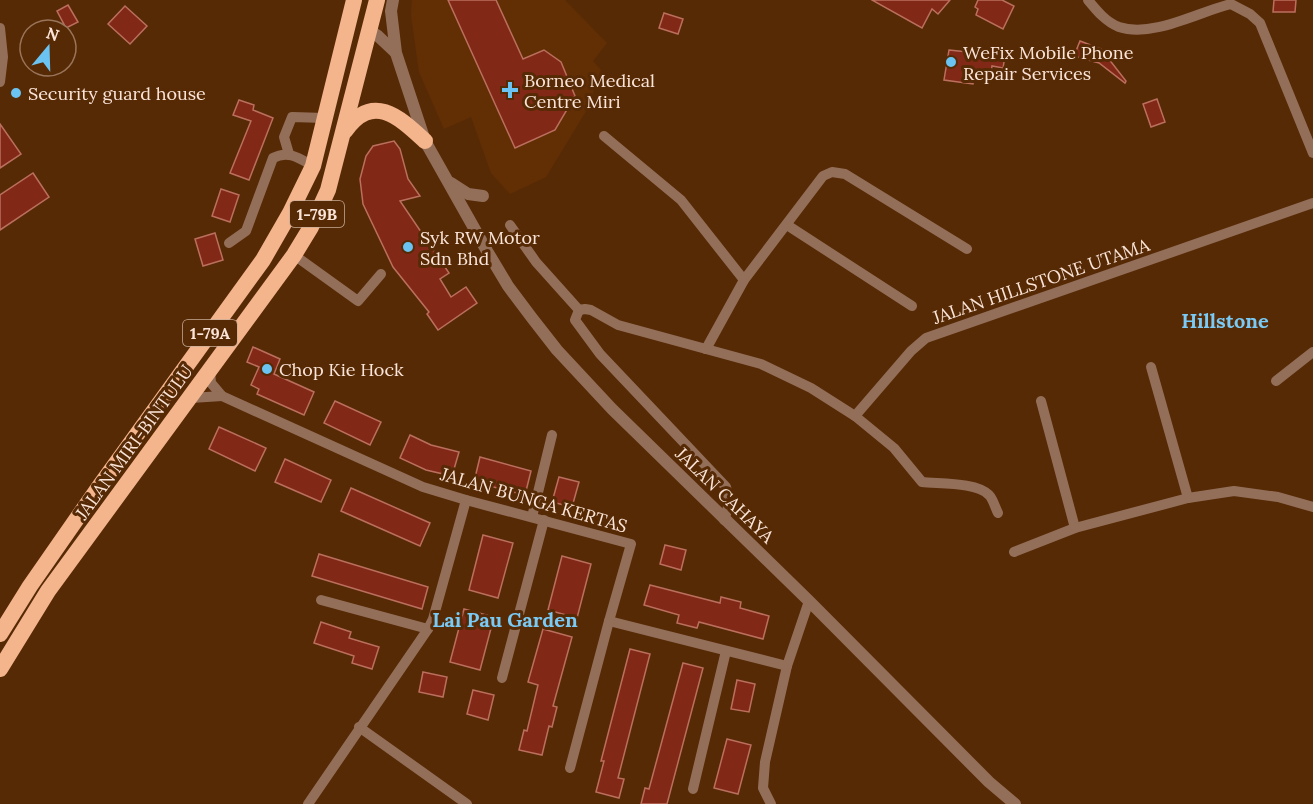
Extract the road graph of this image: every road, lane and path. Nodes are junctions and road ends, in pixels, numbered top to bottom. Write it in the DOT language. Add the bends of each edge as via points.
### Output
graph roads {
  1 [pos="354,0"];
  2 [pos="377,0"];
  3 [pos="393,0"];
  4 [pos="1088,0"];
  5 [pos="0,28"];
  6 [pos="369,30"];
  7 [pos="396,53"];
  8 [pos="335,75"];
  9 [pos="0,81"];
  10 [pos="325,118"];
  11 [pos="345,131"];
  12 [pos="604,136"];
  13 [pos="425,141"];
  14 [pos="1313,153"];
  15 [pos="289,154"];
  16 [pos="313,166"];
  17 [pos="448,180"];
  18 [pos="483,196"];
  19 [pos="1313,203"];
  20 [pos="510,225"];
  21 [pos="787,225"];
  22 [pos="229,243"];
  23 [pos="967,249"];
  24 [pos="294,255"];
  25 [pos="381,274"];
  26 [pos="744,280"];
  27 [pos="912,306"];
  28 [pos="579,310"];
  29 [pos="706,349"];
  30 [pos="1313,352"];
  31 [pos="1151,367"];
  32 [pos="210,371"];
  33 [pos="1276,381"];
  34 [pos="222,396"];
  35 [pos="191,398"];
  36 [pos="1041,401"];
  37 [pos="855,416"];
  38 [pos="552,435"];
  39 [pos="1188,498"];
  40 [pos="466,500"];
  41 [pos="1313,507"];
  42 [pos="998,513"];
  43 [pos="532,517"];
  44 [pos="544,520"];
  45 [pos="724,520"];
  46 [pos="1075,528"];
  47 [pos="1014,552"];
  48 [pos="321,600"];
  49 [pos="809,601"];
  50 [pos="609,621"];
  51 [pos="428,629"];
  52 [pos="0,634"];
  53 [pos="726,651"];
  54 [pos="787,666"];
  55 [pos="0,669"];
  56 [pos="502,678"];
  57 [pos="359,727"];
  58 [pos="570,768"];
  59 [pos="693,789"];
  60 [pos="308,804"];
  61 [pos="467,804"];
  62 [pos="771,804"];
  63 [pos="1015,804"];
  1 -- 8 [label="highway, JALAN MIRI-BINTULU / 1-79A"];
  2 -- 6 [label="highway, JALAN MIRI-BINTULU / 1-79B"];
  3 -- 7 [label="street, JALAN CAHAYA"];
  4 -- 14 [label="street" via="1102,16 1133,30 1158,28 1231,4 1250,14 1260,23"];
  5 -- 9 [label="street"];
  6 -- 7 [label="street"];
  6 -- 8 [label="highway" via="356,38"];
  6 -- 11 [label="highway, JALAN MIRI-BINTULU / 1-79B"];
  7 -- 13 [label="street, JALAN CAHAYA"];
  8 -- 10 [label="highway, JALAN MIRI-BINTULU / 1-79A"];
  10 -- 15 [label="street" via="292,117 284,137"];
  10 -- 16 [label="highway, JALAN MIRI-BINTULU / 1-79A"];
  11 -- 13 [label="highway" via="358,117 383,111 395,115"];
  11 -- 24 [label="highway, JALAN MIRI-BINTULU / 1-79B" via="328,190"];
  12 -- 26 [label="street" via="681,200"];
  13 -- 17 [label="street, JALAN CAHAYA"];
  15 -- 16 [label="street"];
  15 -- 22 [label="street" via="273,158 246,231"];
  16 -- 52 [label="highway, JALAN MIRI-BINTULU / 1-79A" via="263,260 101,484"];
  17 -- 18 [label="street" via="468,194"];
  17 -- 45 [label="street, JALAN CAHAYA" via="508,286 557,350"];
  19 -- 37 [label="street, JALAN HILLSTONE UTAMA" via="926,338"];
  20 -- 28 [label="street" via="536,262"];
  21 -- 23 [label="street" via="823,176 832,172 845,174"];
  21 -- 26 [label="street"];
  21 -- 27 [label="street"];
  24 -- 25 [label="street" via="358,301"];
  24 -- 32 [label="highway, JALAN MIRI-BINTULU / 1-79B"];
  26 -- 29 [label="street"];
  28 -- 29 [label="street" via="591,310 618,326"];
  28 -- 45 [label="street" via="575,320 600,354 726,487 729,498"];
  29 -- 37 [label="street" via="761,364 811,388"];
  30 -- 33 [label="street"];
  31 -- 39 [label="street"];
  32 -- 34 [label="street" via="212,384"];
  32 -- 35 [label="highway, JALAN MIRI-BINTULU / 1-79B"];
  34 -- 35 [label="street, JALAN BUNGA KERTAS"];
  34 -- 40 [label="street, JALAN BUNGA KERTAS" via="423,487"];
  35 -- 55 [label="highway, JALAN MIRI-BINTULU / 1-79B" via="48,591"];
  36 -- 46 [label="street"];
  37 -- 42 [label="street" via="894,448 922,482 982,490 990,496"];
  38 -- 43 [label="street"];
  39 -- 41 [label="street" via="1233,491"];
  39 -- 46 [label="street"];
  40 -- 43 [label="street, JALAN BUNGA KERTAS"];
  40 -- 51 [label="street"];
  43 -- 44 [label="street, JALAN BUNGA KERTAS"];
  44 -- 50 [label="street, JALAN BUNGA KERTAS" via="631,544"];
  44 -- 56 [label="street"];
  45 -- 49 [label="street, JALAN CAHAYA"];
  46 -- 47 [label="street"];
  48 -- 51 [label="street"];
  49 -- 54 [label="street"];
  49 -- 63 [label="street, JALAN CAHAYA"];
  50 -- 53 [label="street"];
  50 -- 58 [label="street"];
  51 -- 57 [label="street"];
  53 -- 54 [label="street"];
  53 -- 59 [label="street"];
  54 -- 62 [label="street" via="765,762 763,788"];
  57 -- 60 [label="street"];
  57 -- 61 [label="street"];
}
